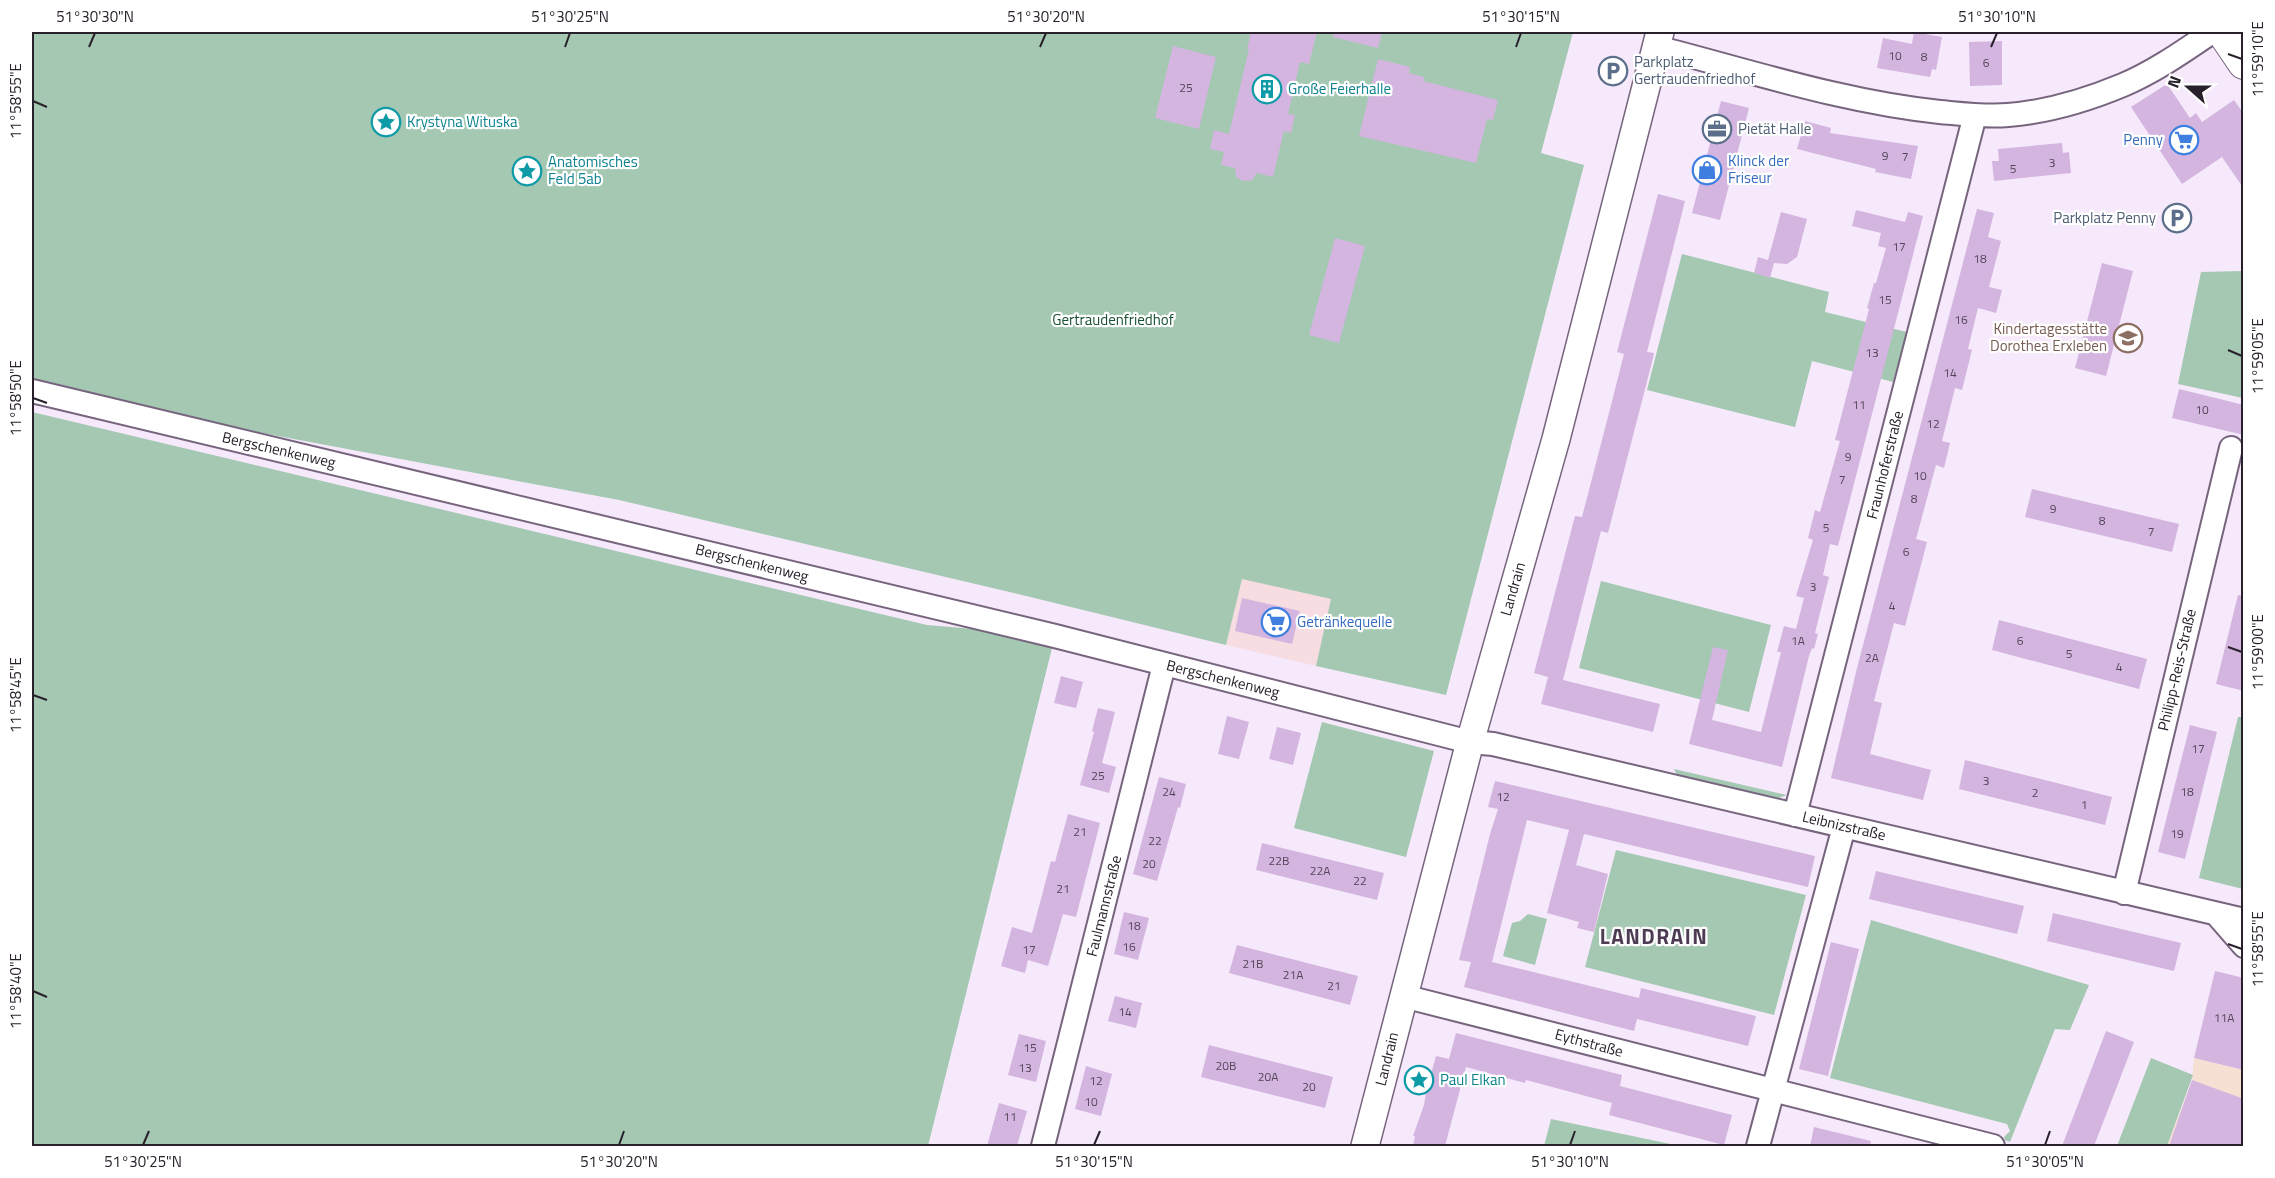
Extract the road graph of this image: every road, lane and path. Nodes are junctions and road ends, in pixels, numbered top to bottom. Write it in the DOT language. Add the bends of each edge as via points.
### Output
graph roads {
  1 [pos="2212,32"];
  2 [pos="2223,32"];
  3 [pos="1658,39"];
  4 [pos="2244,63"];
  5 [pos="1975,115"];
  6 [pos="32,391"];
  7 [pos="2231,448"];
  8 [pos="1164,665"];
  9 [pos="1470,742"];
  10 [pos="1795,815"];
  11 [pos="1844,827"];
  12 [pos="2124,893"];
  13 [pos="2217,915"];
  14 [pos="2244,920"];
  15 [pos="2244,946"];
  16 [pos="1403,996"];
  17 [pos="1775,1092"];
  18 [pos="1043,1146"];
  19 [pos="1365,1146"];
  20 [pos="1758,1146"];
  21 [pos="1993,1146"];
  1 -- 5 [label="street" via="2125,85 2104,93 2027,113"];
  2 -- 4 [label="main road"];
  3 -- 5 [label="street" via="1846,97 1916,110"];
  3 -- 9 [label="street, Landrain" via="1556,439"];
  5 -- 10 [label="street, Fraunhoferstraße"];
  6 -- 8 [label="street, Bergschenkenweg"];
  7 -- 12 [label="street, Philipp-Reis-Straße"];
  8 -- 9 [label="street, Bergschenkenweg"];
  8 -- 18 [label="street, Faulmannstraße"];
  9 -- 10 [label="street, Leibnizstraße" via="1493,744"];
  9 -- 16 [label="street, Landrain"];
  10 -- 11 [label="street, Leibnizstraße"];
  11 -- 12 [label="street, Leibnizstraße"];
  11 -- 17 [label="street"];
  12 -- 13 [label="street, Leibnizstraße"];
  13 -- 14 [label="street, Leibnizstraße"];
  13 -- 15 [label="street"];
  16 -- 17 [label="street, Eythstraße"];
  16 -- 19 [label="street, Landrain"];
  17 -- 20 [label="street"];
  17 -- 21 [label="street, Eythstraße"];
}
